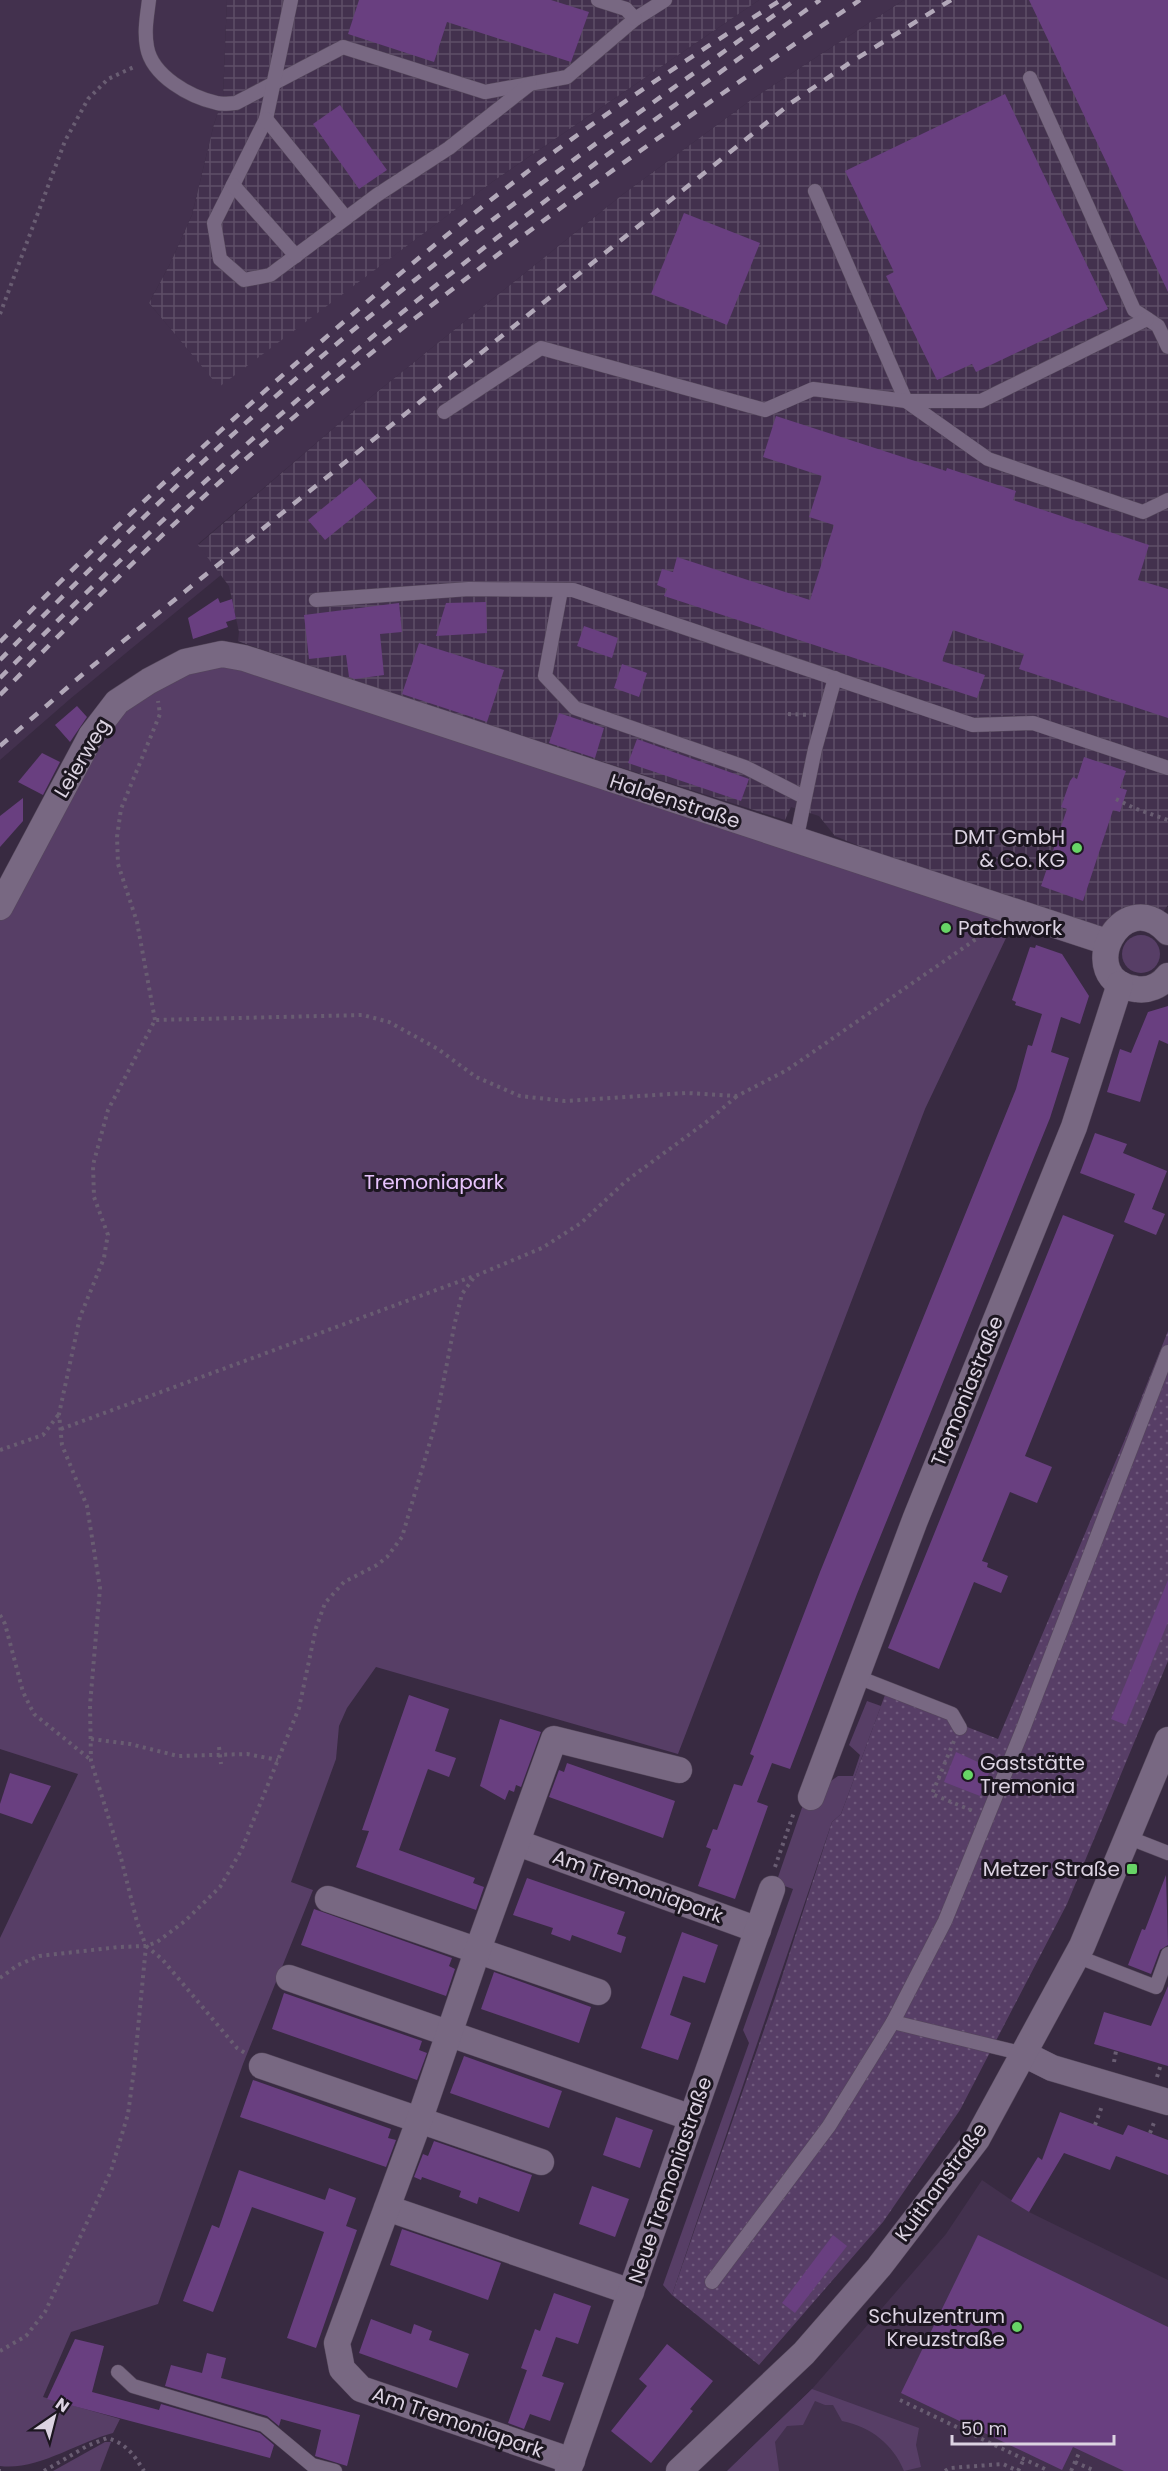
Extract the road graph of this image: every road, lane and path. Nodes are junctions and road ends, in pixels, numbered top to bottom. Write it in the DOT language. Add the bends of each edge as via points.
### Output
graph roads {
  1 [pos="150,0"];
  2 [pos="291,0"];
  3 [pos="598,0"];
  4 [pos="664,0"];
  5 [pos="635,20"];
  6 [pos="151,59"];
  7 [pos="1030,78"];
  8 [pos="274,83"];
  9 [pos="530,84"];
  10 [pos="266,119"];
  11 [pos="233,185"];
  12 [pos="815,190"];
  13 [pos="346,218"];
  14 [pos="296,256"];
  15 [pos="0,314"];
  16 [pos="1147,319"];
  17 [pos="1168,347"];
  18 [pos="906,401"];
  19 [pos="444,412"];
  20 [pos="1168,500"];
  21 [pos="561,590"];
  22 [pos="316,600"];
  23 [pos="244,658"];
  24 [pos="835,678"];
  25 [pos="149,681"];
  26 [pos="789,714"];
  27 [pos="808,715"];
  28 [pos="1168,768"];
  29 [pos="804,797"];
  30 [pos="1116,799"];
  31 [pos="1168,820"];
  32 [pos="796,841"];
  33 [pos="0,907"];
  34 [pos="1014,913"];
  35 [pos="1165,924"];
  36 [pos="1107,942"];
  37 [pos="1168,976"];
  38 [pos="1120,984"];
  39 [pos="154,1020"];
  40 [pos="737,1096"];
  41 [pos="475,1276"];
  42 [pos="1168,1352"];
  43 [pos="59,1414"];
  44 [pos="61,1429"];
  45 [pos="0,1450"];
  46 [pos="0,1615"];
  47 [pos="855,1676"];
  48 [pos="960,1728"];
  49 [pos="91,1739"];
  50 [pos="1168,1740"];
  51 [pos="219,1747"];
  52 [pos="220,1756"];
  53 [pos="278,1760"];
  54 [pos="91,1761"];
  55 [pos="221,1764"];
  56 [pos="679,1770"];
  57 [pos="811,1797"];
  58 [pos="987,1818"];
  59 [pos="1127,1837"];
  60 [pos="518,1843"];
  61 [pos="1168,1853"];
  62 [pos="772,1889"];
  63 [pos="328,1899"];
  64 [pos="758,1930"];
  65 [pos="146,1946"];
  66 [pos="477,1952"];
  67 [pos="1168,1954"];
  68 [pos="1076,1956"];
  69 [pos="0,1978"];
  70 [pos="289,1978"];
  71 [pos="598,1992"];
  72 [pos="893,2022"];
  73 [pos="449,2034"];
  74 [pos="1024,2054"];
  75 [pos="262,2066"];
  76 [pos="1104,2100"];
  77 [pos="1168,2102"];
  78 [pos="692,2118"];
  79 [pos="419,2121"];
  80 [pos="1095,2125"];
  81 [pos="541,2162"];
  82 [pos="387,2208"];
  83 [pos="712,2282"];
  84 [pos="631,2292"];
  85 [pos="0,2351"];
  86 [pos="118,2372"];
  87 [pos="900,2400"];
  88 [pos="1079,2454"];
  89 [pos="1024,2459"];
  90 [pos="1075,2462"];
  91 [pos="570,2466"];
  92 [pos="44,2471"];
  93 [pos="144,2471"];
  94 [pos="335,2471"];
  95 [pos="679,2471"];
  96 [pos="945,2471"];
  97 [pos="1018,2471"];
  98 [pos="1049,2471"];
  99 [pos="1071,2471"];
  100 [pos="1095,2471"];
  1 -- 6 [label="lane" via="146,25"];
  2 -- 8 [label="lane"];
  3 -- 5 [label="lane" via="626,9"];
  4 -- 5 [label="lane"];
  5 -- 9 [label="lane" via="567,77"];
  6 -- 8 [label="lane" via="164,76 181,88 218,104 236,103"];
  6 -- 15 [label="path" via="108,79 88,99 65,141"];
  7 -- 16 [label="lane" via="1134,310"];
  8 -- 9 [label="lane" via="343,47 485,92"];
  8 -- 10 [label="lane"];
  9 -- 13 [label="lane" via="449,148"];
  10 -- 11 [label="lane"];
  10 -- 13 [label="lane"];
  11 -- 14 [label="lane"];
  11 -- 14 [label="lane" via="214,224 220,259 244,280 270,275"];
  12 -- 18 [label="lane"];
  13 -- 14 [label="lane"];
  16 -- 17 [label="lane" via="1158,326"];
  16 -- 18 [label="lane" via="981,401"];
  18 -- 19 [label="lane" via="813,389 765,410 541,348"];
  18 -- 20 [label="lane" via="988,459 1143,512"];
  21 -- 22 [label="lane" via="470,589"];
  21 -- 24 [label="lane" via="573,590"];
  21 -- 29 [label="lane" via="545,676 575,708 745,767"];
  23 -- 25 [label="street, Leierweg" via="222,654 201,657"];
  23 -- 32 [label="street, Haldenstraße"];
  24 -- 28 [label="lane" via="973,725 1032,723"];
  24 -- 29 [label="lane"];
  25 -- 33 [label="street, Leierweg" via="117,702 91,736"];
  25 -- 39 [label="path" via="160,714 121,809 117,837 118,864 136,922"];
  26 -- 27 [label="path"];
  29 -- 32 [label="lane"];
  30 -- 31 [label="path"];
  32 -- 34 [label="street, Haldenstraße"];
  34 -- 36 [label="street, Haldenstraße"];
  34 -- 40 [label="path" via="787,1070"];
  35 -- 36 [label="street" via="1129,920 1116,928"];
  36 -- 38 [label="street" via="1106,965"];
  37 -- 38 [label="street" via="1146,989"];
  38 -- 47 [label="street, Tremoniastraße" via="1074,1127"];
  39 -- 40 [label="path" via="363,1015 389,1022 438,1049 476,1077 520,1096 565,1101 687,1093"];
  39 -- 43 [label="path" via="108,1110 93,1165 94,1197 108,1235 104,1258 80,1317"];
  40 -- 41 [label="path" via="626,1181 581,1223 542,1248"];
  41 -- 44 [label="path"];
  41 -- 53 [label="path" via="462,1294 435,1425 402,1536 387,1557 344,1582 325,1603 299,1708"];
  42 -- 58 [label="lane"];
  43 -- 44 [label="path"];
  43 -- 45 [label="path" via="43,1435"];
  44 -- 49 [label="path" via="62,1444 87,1506 100,1588 90,1705"];
  46 -- 54 [label="path" via="23,1692 34,1714"];
  47 -- 48 [label="lane" via="952,1714"];
  47 -- 57 [label="street, Tremoniastraße"];
  48 -- 58 [label="path" via="932,1794"];
  49 -- 52 [label="path" via="178,1756"];
  49 -- 54 [label="path"];
  50 -- 59 [label="street, Kuithanstraße"];
  51 -- 52 [label="path"];
  52 -- 53 [label="path" via="247,1754"];
  52 -- 55 [label="path"];
  53 -- 65 [label="path" via="241,1851 220,1887 185,1921"];
  54 -- 65 [label="path"];
  56 -- 60 [label="street, Am Tremoniapark" via="554,1739"];
  57 -- 62 [label="path" via="799,1799 768,1885"];
  58 -- 72 [label="lane" via="945,1921"];
  59 -- 61 [label="lane"];
  59 -- 68 [label="street, Kuithanstraße"];
  60 -- 64 [label="street, Am Tremoniapark"];
  60 -- 66 [label="street, Am Tremoniapark"];
  62 -- 64 [label="street, Neue Tremoniastraße"];
  63 -- 66 [label="street"];
  64 -- 78 [label="street, Neue Tremoniastraße"];
  65 -- 69 [label="path" via="39,1956"];
  65 -- 75 [label="path" via="162,1959 237,2048"];
  65 -- 85 [label="path" via="128,2114 111,2171 45,2312 26,2336"];
  66 -- 71 [label="street"];
  66 -- 73 [label="street, Am Tremoniapark"];
  67 -- 68 [label="lane" via="1156,1987"];
  68 -- 74 [label="street, Kuithanstraße"];
  70 -- 73 [label="street"];
  72 -- 74 [label="lane"];
  72 -- 83 [label="lane" via="829,2126"];
  73 -- 78 [label="street"];
  73 -- 79 [label="street, Am Tremoniapark"];
  74 -- 77 [label="street" via="1052,2068"];
  74 -- 95 [label="street, Kuithanstraße" via="977,2139 879,2267 804,2353"];
  75 -- 79 [label="street"];
  76 -- 80 [label="path"];
  78 -- 84 [label="street, Neue Tremoniastraße"];
  79 -- 81 [label="street"];
  79 -- 82 [label="street, Am Tremoniapark"];
  82 -- 84 [label="street"];
  82 -- 91 [label="street, Am Tremoniapark" via="337,2343 342,2369 361,2389"];
  84 -- 91 [label="street, Neue Tremoniastraße"];
  86 -- 94 [label="lane" via="133,2386 264,2425 312,2465"];
  87 -- 89 [label="path"];
  88 -- 90 [label="path"];
  89 -- 97 [label="path"];
  89 -- 98 [label="path"];
  90 -- 99 [label="path"];
  90 -- 100 [label="path"];
  92 -- 93 [label="path" via="107,2438 120,2442"];
  96 -- 97 [label="path" via="1003,2464"];
}
